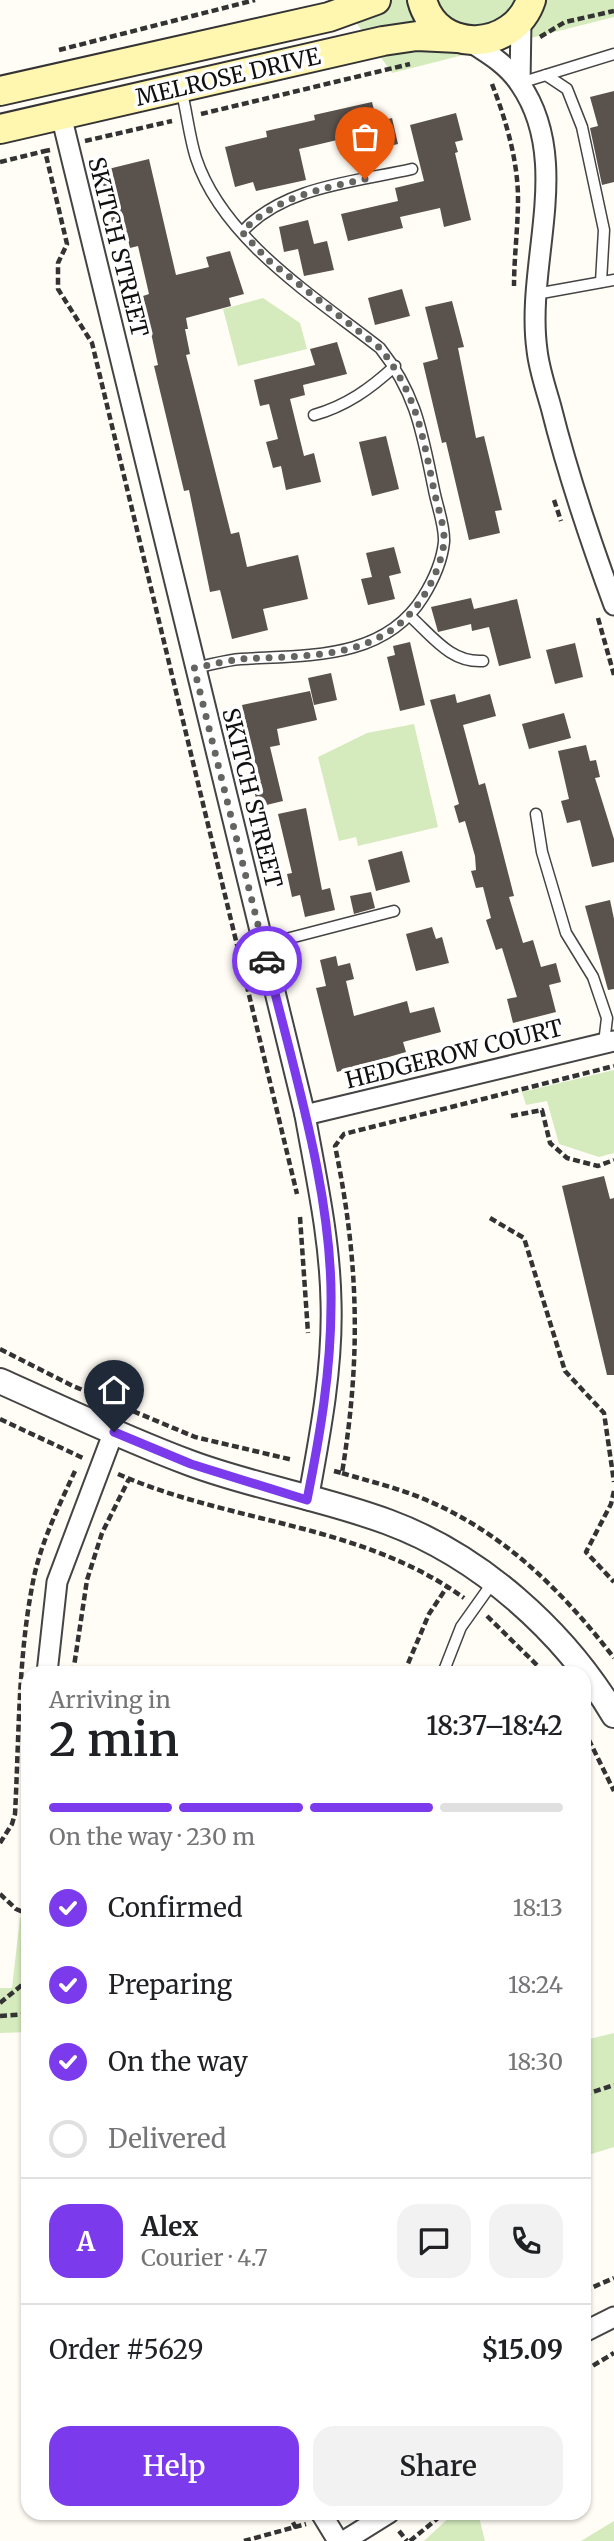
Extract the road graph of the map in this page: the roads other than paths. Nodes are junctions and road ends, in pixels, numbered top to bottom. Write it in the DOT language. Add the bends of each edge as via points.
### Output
graph roads {
  1 [pos="376,0"];
  2 [pos="422,0"];
  3 [pos="531,8"];
  4 [pos="462,39"];
  5 [pos="614,54"];
  6 [pos="546,75"];
  7 [pos="520,83"];
  8 [pos="181,89"];
  9 [pos="0,91"];
  10 [pos="61,115"];
  11 [pos="0,129"];
  12 [pos="412,169"];
  13 [pos="242,232"];
  14 [pos="614,279"];
  15 [pos="601,282"];
  16 [pos="536,294"];
  17 [pos="394,366"];
  18 [pos="313,415"];
  19 [pos="614,605"];
  20 [pos="411,617"];
  21 [pos="483,661"];
  22 [pos="194,668"];
  23 [pos="536,814"];
  24 [pos="394,911"];
  25 [pos="263,945"];
  26 [pos="609,1042"];
  27 [pos="305,1115"];
  28 [pos="0,1381"];
  29 [pos="114,1432"];
  30 [pos="307,1500"];
  31 [pos="493,1581"];
  32 [pos="48,1666"];
  33 [pos="446,1666"];
  34 [pos="577,1666"];
  35 [pos="591,1684"];
  36 [pos="614,1715"];
  37 [pos="614,2317"];
  38 [pos="591,2328"];
  39 [pos="325,2520"];
  40 [pos="378,2520"];
  41 [pos="338,2541"];
  42 [pos="344,2541"];
  1 -- 9 [label="main road, MELROSE DRIVE" via="304,23"];
  2 -- 4 [label="main road" via="432,20"];
  3 -- 4 [label="main road, MELROSE DRIVE" via="502,35 479,41"];
  3 -- 7 [label="street"];
  4 -- 7 [label="street" via="497,60"];
  4 -- 8 [label="main road, MELROSE DRIVE" via="417,36 383,41"];
  5 -- 6 [label="lane"];
  6 -- 7 [label="lane"];
  6 -- 15 [label="lane" via="567,89 582,127 604,230"];
  7 -- 16 [label="street" via="540,129 546,181"];
  8 -- 10 [label="main road, MELROSE DRIVE"];
  8 -- 13 [label="lane" via="200,166"];
  10 -- 11 [label="main road, MELROSE DRIVE"];
  10 -- 22 [label="street, SKITCH STREET"];
  12 -- 13 [label="lane" via="285,200"];
  13 -- 17 [label="lane" via="268,260 380,348"];
  14 -- 15 [label="lane"];
  15 -- 16 [label="lane"];
  16 -- 19 [label="street" via="537,350 554,422 576,501"];
  17 -- 18 [label="lane" via="372,388 336,409"];
  17 -- 20 [label="lane" via="415,408 444,541 429,588"];
  20 -- 21 [label="lane" via="453,655 466,662"];
  20 -- 22 [label="lane" via="366,644 340,652"];
  22 -- 25 [label="street, SKITCH STREET"];
  23 -- 26 [label="lane" via="566,933 593,977 607,1018"];
  24 -- 25 [label="lane"];
  25 -- 27 [label="street, SKITCH STREET"];
  26 -- 27 [label="street, HEDGEROW COURT"];
  27 -- 30 [label="street, SKITCH STREET" via="327,1238 331,1304 324,1410"];
  28 -- 29 [label="street"];
  29 -- 30 [label="street" via="191,1464"];
  29 -- 32 [label="street" via="57,1582"];
  30 -- 31 [label="street" via="388,1522"];
  31 -- 33 [label="lane" via="461,1627"];
  31 -- 34 [label="street" via="519,1602"];
  35 -- 36 [label="street"];
  37 -- 38 [label="street"];
  39 -- 41 [label="street"];
  40 -- 42 [label="street"];
}
